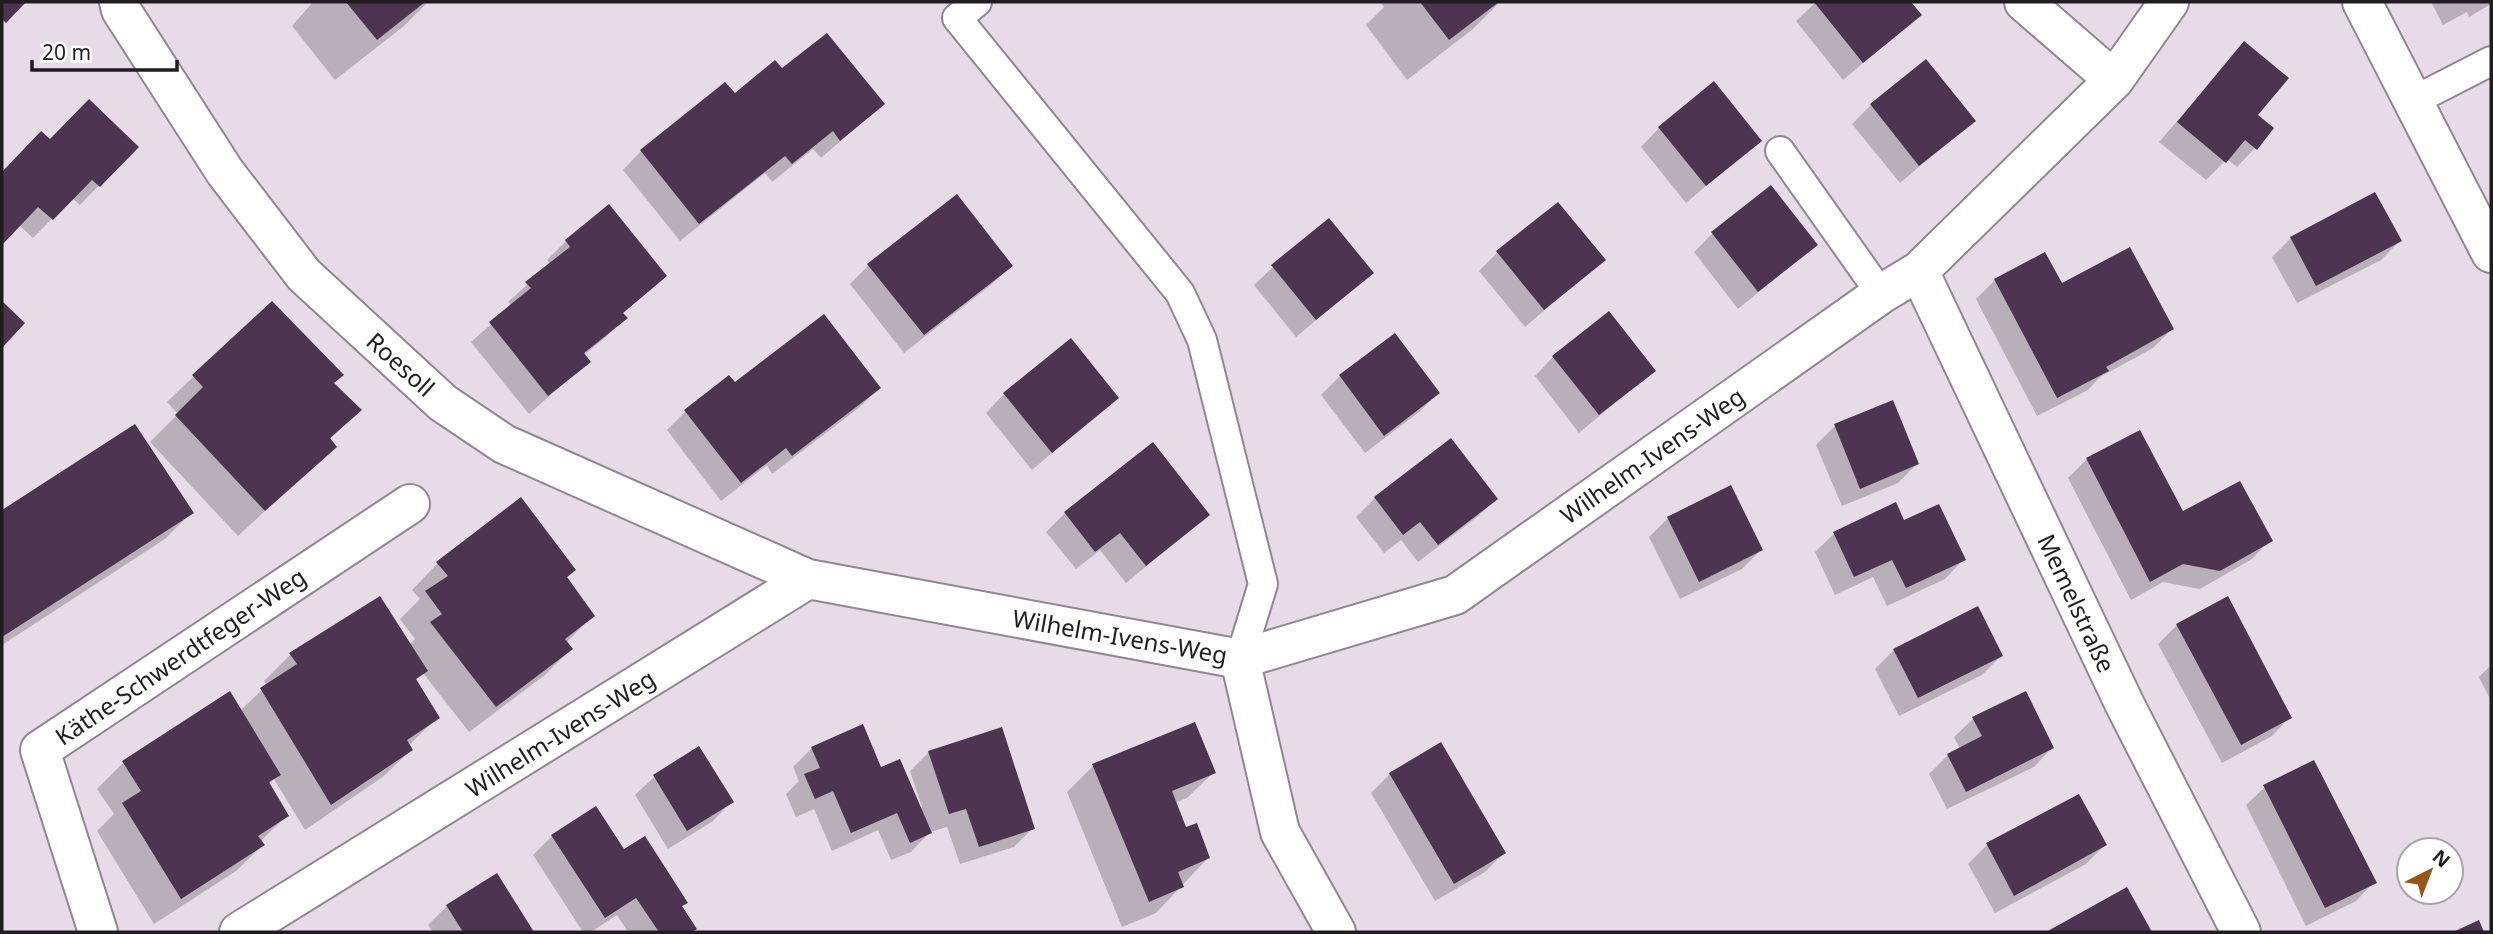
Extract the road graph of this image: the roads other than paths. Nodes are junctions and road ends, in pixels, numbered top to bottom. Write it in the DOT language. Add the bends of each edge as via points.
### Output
graph roads {
  1 [pos="119,2"];
  2 [pos="977,2"];
  3 [pos="2024,2"];
  4 [pos="2169,2"];
  5 [pos="2362,2"];
  6 [pos="2491,61"];
  7 [pos="2114,80"];
  8 [pos="2413,101"];
  9 [pos="1780,151"];
  10 [pos="2491,253"];
  11 [pos="1919,271"];
  12 [pos="1881,294"];
  13 [pos="410,504"];
  14 [pos="808,579"];
  15 [pos="1240,659"];
  16 [pos="98,932"];
  17 [pos="239,932"];
  18 [pos="1336,932"];
  19 [pos="2241,932"];
  1 -- 14 [label="street, Roesoll" via="225,172 304,275 443,403 504,444"];
  2 -- 15 [label="lane" via="957,18 1180,293 1202,340 1263,584"];
  3 -- 7 [label="street"];
  4 -- 7 [label="street, Wilhelm-Ivens-Weg"];
  5 -- 8 [label="street"];
  6 -- 8 [label="lane"];
  7 -- 11 [label="street, Wilhelm-Ivens-Weg"];
  8 -- 10 [label="street"];
  9 -- 12 [label="lane"];
  11 -- 12 [label="street, Wilhelm-Ivens-Weg"];
  11 -- 19 [label="street, Memelstraße" via="2125,705"];
  12 -- 15 [label="street, Wilhelm-Ivens-Weg" via="1455,595"];
  13 -- 16 [label="street, Käthe-Schwerdtfeger-Weg" via="40,750"];
  14 -- 15 [label="street, Wilhelm-Ivens-Weg"];
  14 -- 17 [label="street, Wilhelm-Ivens-Weg"];
  15 -- 18 [label="street" via="1280,832"];
}
